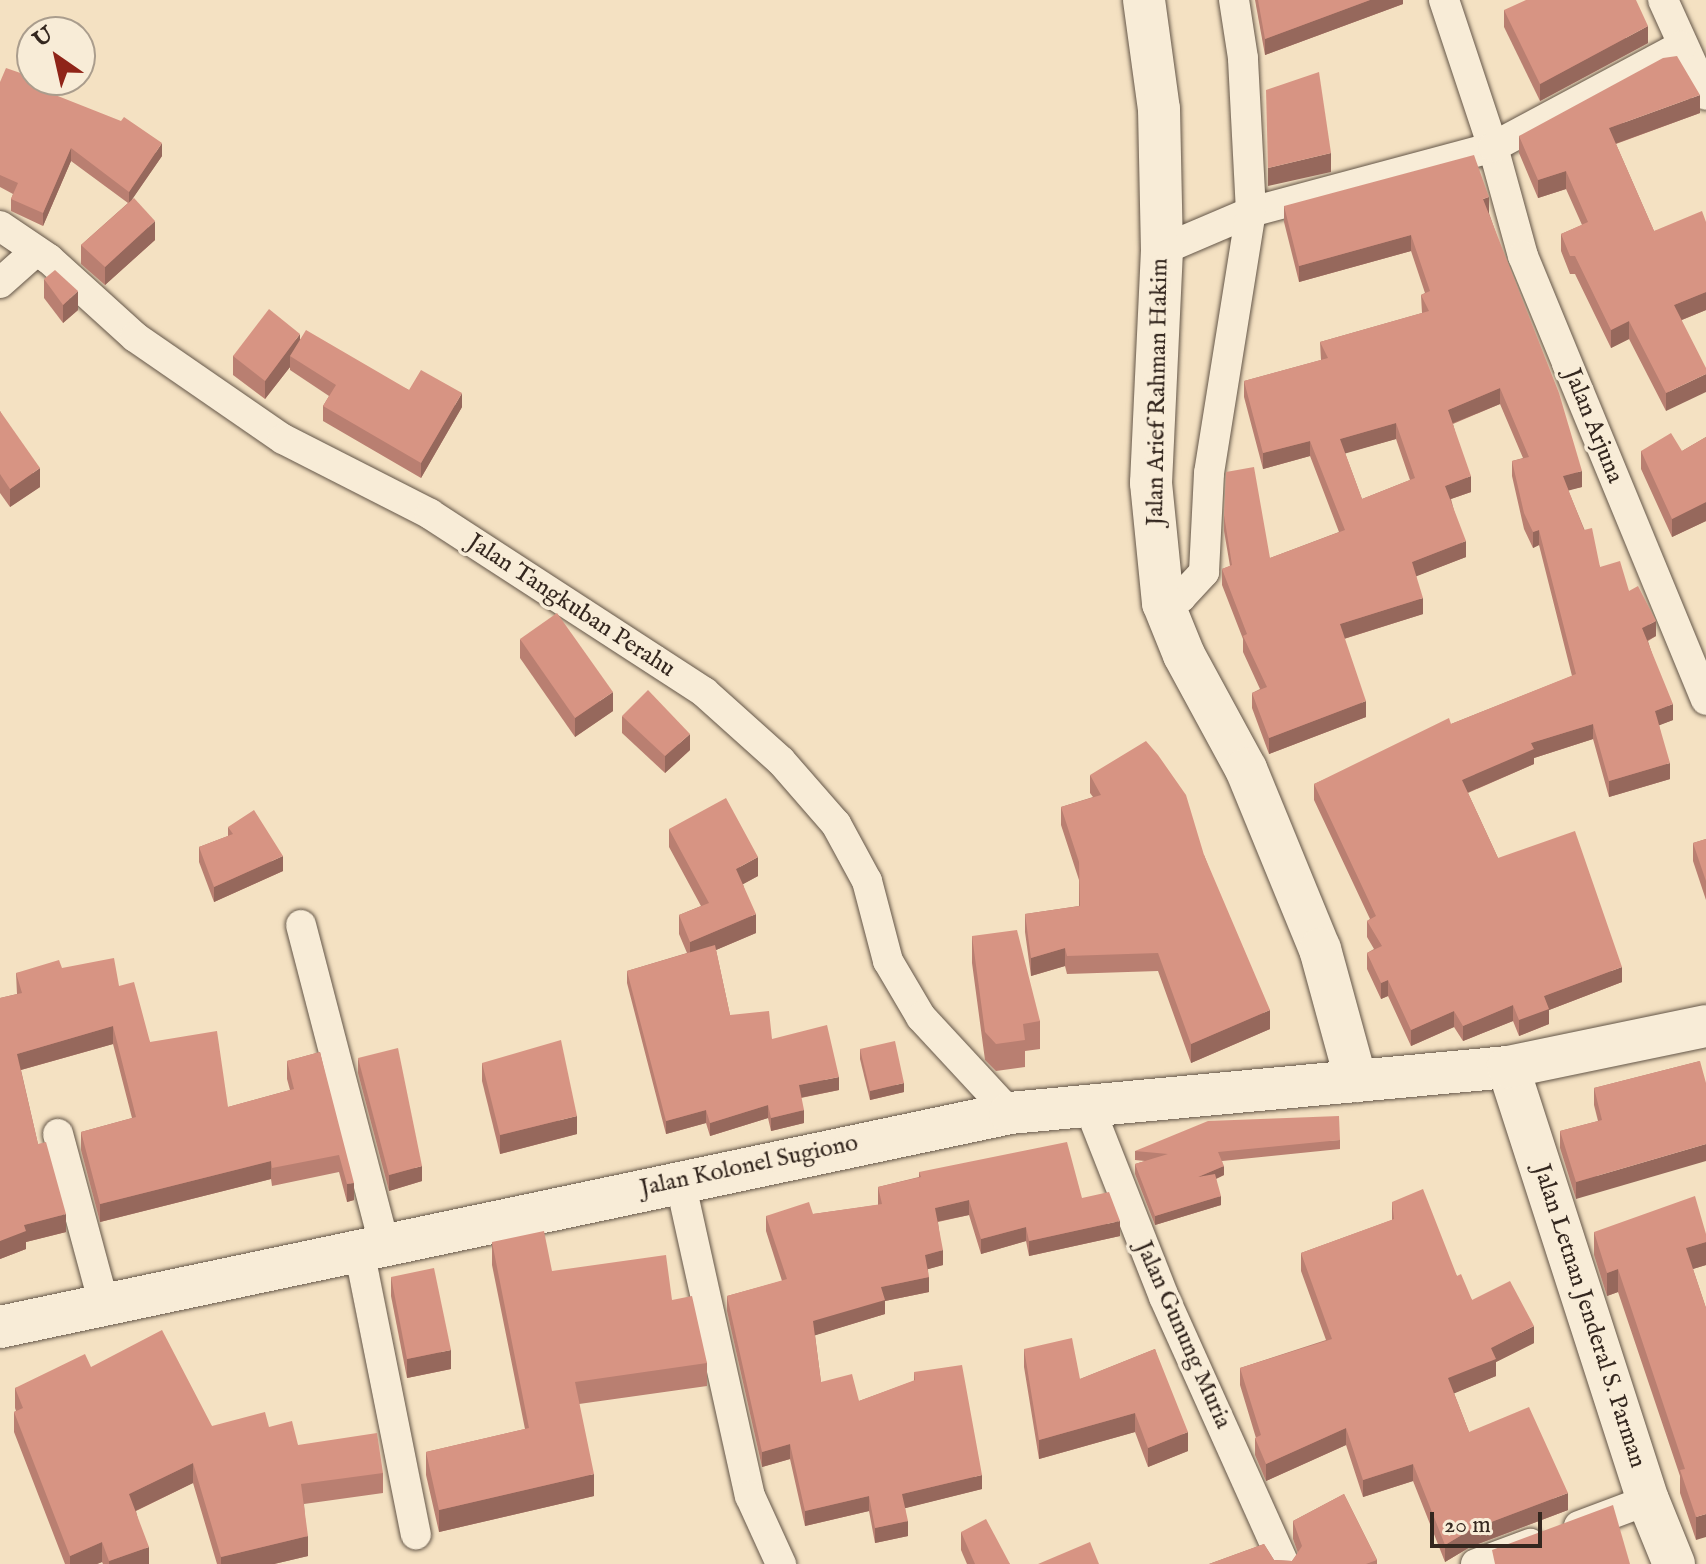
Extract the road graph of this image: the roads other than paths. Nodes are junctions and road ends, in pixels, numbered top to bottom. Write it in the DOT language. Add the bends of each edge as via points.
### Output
graph roads {
  1 [pos="1144,0"];
  2 [pos="1234,0"];
  3 [pos="1444,0"];
  4 [pos="1663,0"];
  5 [pos="1681,46"];
  6 [pos="1706,95"];
  7 [pos="1493,147"];
  8 [pos="1251,212"];
  9 [pos="0,226"];
  10 [pos="1162,250"];
  11 [pos="35,252"];
  12 [pos="0,283"];
  13 [pos="1163,603"];
  14 [pos="1706,700"];
  15 [pos="301,925"];
  16 [pos="1706,1026"];
  17 [pos="1508,1067"];
  18 [pos="1356,1081"];
  19 [pos="1088,1104"];
  20 [pos="1010,1113"];
  21 [pos="58,1134"];
  22 [pos="680,1181"];
  23 [pos="371,1247"];
  24 [pos="104,1304"];
  25 [pos="0,1327"];
  26 [pos="1648,1500"];
  27 [pos="416,1534"];
  28 [pos="781,1564"];
  29 [pos="1284,1564"];
  30 [pos="1476,1564"];
  31 [pos="1674,1564"];
  1 -- 10 [label="street, Jalan Arief Rahman Hakim" via="1159,109"];
  2 -- 8 [label="street" via="1243,58"];
  3 -- 7 [label="street, Jalan Arjuna"];
  4 -- 5 [label="street"];
  5 -- 6 [label="street"];
  5 -- 7 [label="street"];
  7 -- 8 [label="street"];
  7 -- 14 [label="street, Jalan Arjuna" via="1523,256"];
  8 -- 10 [label="street"];
  8 -- 13 [label="street" via="1209,473 1204,572 1181,597"];
  9 -- 11 [label="street, Jalan Tangkuban Perahu"];
  10 -- 13 [label="street, Jalan Arief Rahman Hakim" via="1151,483"];
  11 -- 12 [label="street"];
  11 -- 20 [label="street, Jalan Tangkuban Perahu" via="135,337 283,439 430,514 726,711 781,761 836,824 867,881 888,961 921,1017"];
  13 -- 18 [label="street, Jalan Arief Rahman Hakim" via="1184,655 1246,769 1320,949"];
  15 -- 23 [label="street"];
  16 -- 17 [label="street, Jalan Kolonel Sugiono"];
  17 -- 18 [label="street, Jalan Kolonel Sugiono"];
  17 -- 26 [label="street, Jalan Letnan Jenderal S. Parman"];
  18 -- 19 [label="street, Jalan Kolonel Sugiono"];
  19 -- 20 [label="street, Jalan Kolonel Sugiono"];
  19 -- 29 [label="street, Jalan Gunung Muria" via="1164,1297"];
  20 -- 22 [label="street, Jalan Kolonel Sugiono"];
  21 -- 24 [label="street"];
  22 -- 23 [label="street, Jalan Kolonel Sugiono"];
  22 -- 28 [label="street" via="750,1496"];
  23 -- 24 [label="street, Jalan Kolonel Sugiono"];
  23 -- 27 [label="street"];
  24 -- 25 [label="street, Jalan Kolonel Sugiono"];
  26 -- 30 [label="street"];
  26 -- 31 [label="street, Jalan Letnan Jenderal S. Parman"];
}
